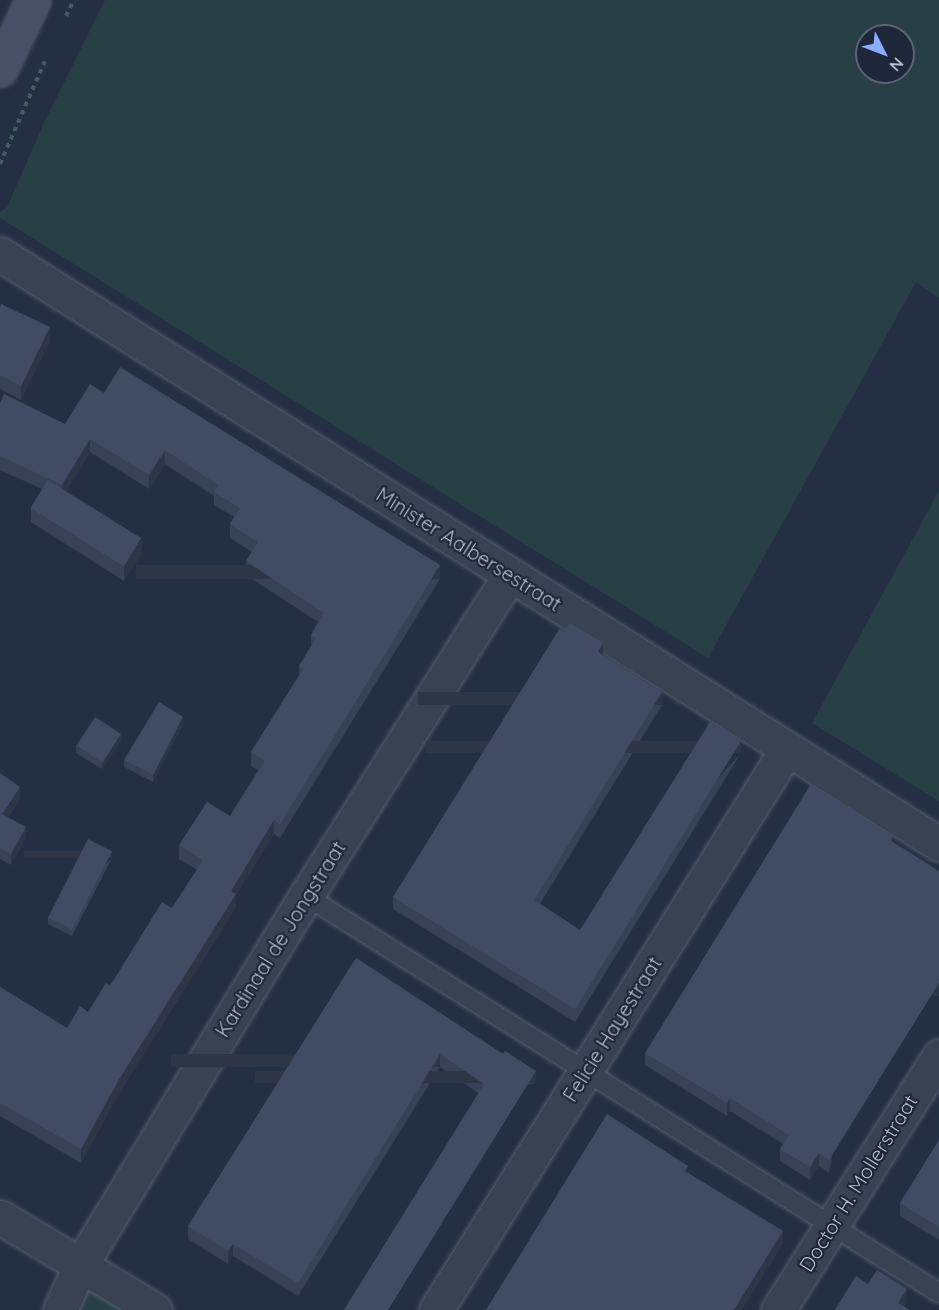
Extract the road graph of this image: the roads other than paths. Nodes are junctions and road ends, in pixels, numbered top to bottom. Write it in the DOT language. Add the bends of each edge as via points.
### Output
graph roads {
  1 [pos="33,0"];
  2 [pos="0,69"];
  3 [pos="0,254"];
  4 [pos="510,575"];
  5 [pos="787,748"];
  6 [pos="939,844"];
  7 [pos="306,896"];
  8 [pos="939,1056"];
  9 [pos="586,1071"];
  10 [pos="0,1217"];
  11 [pos="831,1226"];
  12 [pos="81,1264"];
  13 [pos="939,1293"];
  14 [pos="60,1310"];
  15 [pos="155,1310"];
  16 [pos="436,1310"];
  17 [pos="778,1310"];
  1 -- 2 [label="street"];
  3 -- 4 [label="street, Minister Aalbersestraat"];
  4 -- 5 [label="street, Minister Aalbersestraat"];
  4 -- 7 [label="street, Kardinaal de Jongstraat"];
  5 -- 6 [label="street, Minister Aalbersestraat"];
  5 -- 9 [label="street, Felicie Hayestraat"];
  7 -- 9 [label="lane"];
  7 -- 12 [label="street, Kardinaal de Jongstraat"];
  8 -- 11 [label="street, Doctor H. Mollerstraat"];
  9 -- 11 [label="lane"];
  9 -- 16 [label="street, Felicie Hayestraat"];
  10 -- 12 [label="street"];
  11 -- 13 [label="lane"];
  11 -- 17 [label="street, Doctor H. Mollerstraat"];
  12 -- 14 [label="street, Kardinaal de Jongstraat"];
  12 -- 15 [label="street"];
}
